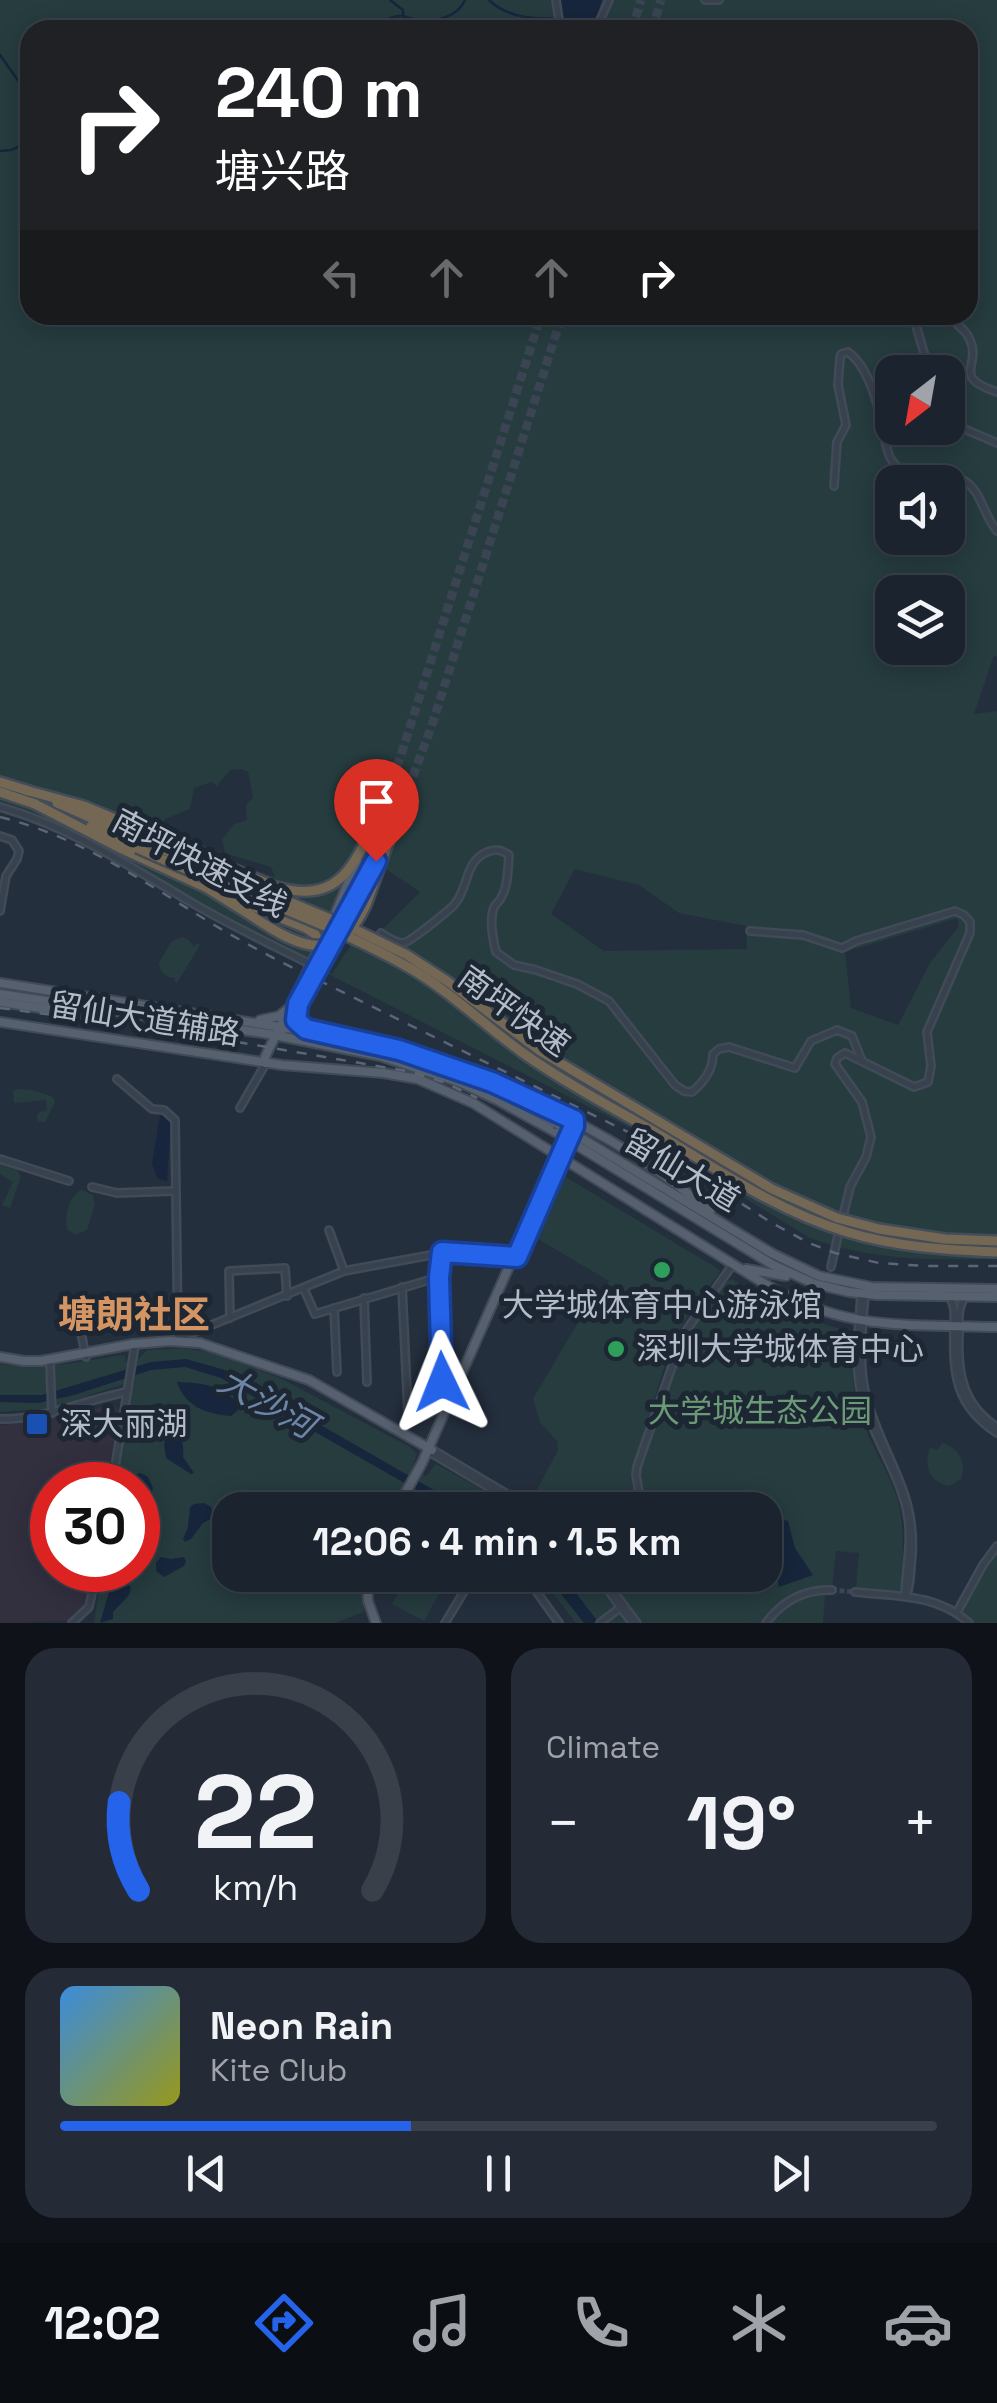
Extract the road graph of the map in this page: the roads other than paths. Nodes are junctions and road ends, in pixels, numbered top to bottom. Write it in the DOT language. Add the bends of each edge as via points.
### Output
graph roads {
  1 [pos="706,0"];
  2 [pos="719,0"];
  3 [pos="915,325"];
  4 [pos="957,325"];
  5 [pos="925,355"];
  6 [pos="997,392"];
  7 [pos="965,429"];
  8 [pos="997,442"];
  9 [pos="834,486"];
  10 [pos="997,532"];
  11 [pos="0,782"];
  12 [pos="25,790"];
  13 [pos="0,792"];
  14 [pos="34,804"];
  15 [pos="0,806"];
  16 [pos="378,817"];
  17 [pos="394,827"];
  18 [pos="0,836"];
  19 [pos="139,844"];
  20 [pos="386,844"];
  21 [pos="361,852"];
  22 [pos="206,888"];
  23 [pos="0,911"];
  24 [pos="750,931"];
  25 [pos="381,933"];
  26 [pos="317,954"];
  27 [pos="312,965"];
  28 [pos="0,983"];
  29 [pos="0,994"];
  30 [pos="0,1002"];
  31 [pos="296,1002"];
  32 [pos="144,1016"];
  33 [pos="245,1021"];
  34 [pos="0,1024"];
  35 [pos="281,1030"];
  36 [pos="312,1031"];
  37 [pos="256,1032"];
  38 [pos="269,1050"];
  39 [pos="862,1061"];
  40 [pos="265,1064"];
  41 [pos="458,1071"];
  42 [pos="117,1079"];
  43 [pos="240,1108"];
  44 [pos="574,1120"];
  45 [pos="556,1128"];
  46 [pos="577,1141"];
  47 [pos="0,1159"];
  48 [pos="558,1159"];
  49 [pos="69,1182"];
  50 [pos="92,1187"];
  51 [pos="174,1191"];
  52 [pos="329,1230"];
  53 [pos="733,1230"];
  54 [pos="997,1241"];
  55 [pos="442,1252"];
  56 [pos="997,1252"];
  57 [pos="515,1257"];
  58 [pos="734,1267"];
  59 [pos="831,1267"];
  60 [pos="344,1271"];
  61 [pos="819,1276"];
  62 [pos="439,1277"];
  63 [pos="802,1279"];
  64 [pos="840,1282"];
  65 [pos="402,1287"];
  66 [pos="304,1289"];
  67 [pos="997,1289"];
  68 [pos="864,1291"];
  69 [pos="286,1296"];
  70 [pos="946,1296"];
  71 [pos="966,1296"];
  72 [pos="997,1297"];
  73 [pos="364,1298"];
  74 [pos="75,1304"];
  75 [pos="334,1308"];
  76 [pos="230,1318"];
  77 [pos="861,1323"];
  78 [pos="956,1327"];
  79 [pos="997,1328"];
  80 [pos="190,1338"];
  81 [pos="176,1343"];
  82 [pos="134,1350"];
  83 [pos="85,1355"];
  84 [pos="0,1359"];
  85 [pos="50,1364"];
  86 [pos="337,1372"];
  87 [pos="367,1382"];
  88 [pos="127,1392"];
  89 [pos="453,1392"];
  90 [pos="52,1412"];
  91 [pos="408,1413"];
  92 [pos="0,1420"];
  93 [pos="997,1430"];
  94 [pos="430,1450"];
  95 [pos="116,1462"];
  96 [pos="409,1492"];
  97 [pos="500,1492"];
  98 [pos="639,1492"];
  99 [pos="997,1546"];
  100 [pos="832,1590"];
  101 [pos="93,1592"];
  102 [pos="366,1592"];
  103 [pos="464,1592"];
  104 [pos="537,1592"];
  105 [pos="610,1592"];
  106 [pos="612,1592"];
  107 [pos="855,1592"];
  108 [pos="906,1597"];
  109 [pos="620,1607"];
  110 [pos="956,1613"];
  111 [pos="72,1623"];
  112 [pos="378,1623"];
  113 [pos="446,1623"];
  114 [pos="559,1623"];
  115 [pos="600,1623"];
  116 [pos="635,1623"];
  117 [pos="766,1623"];
  118 [pos="969,1623"];
  1 -- 2 [label="street"];
  3 -- 5 [label="street"];
  4 -- 6 [label="street" via="971,340 971,377"];
  7 -- 8 [label="street"];
  9 -- 10 [label="street" via="836,442 846,425 840,358 848,352 864,372 894,462 920,476 965,480"];
  11 -- 12 [label="highway, 南坪快速"];
  12 -- 19 [label="highway, 南坪快速"];
  12 -- 21 [label="highway, 南坪快速支线" via="84,806 288,890 326,888"];
  13 -- 14 [label="highway, 南坪快速"];
  14 -- 19 [label="highway, 南坪快速"];
  14 -- 22 [label="highway, 南坪快速支线"];
  15 -- 27 [label="street" via="105,850"];
  16 -- 21 [label="highway, 南坪快速支线"];
  17 -- 20 [label="highway, 南坪快速支线"];
  18 -- 23 [label="street" via="18,848"];
  19 -- 54 [label="highway, 南坪快速, bridge" via="406,955 540,1051 783,1194 879,1229"];
  19 -- 56 [label="highway, 南坪快速, bridge" via="406,966 544,1066 795,1212 890,1242"];
  20 -- 22 [label="highway, 南坪快速支线, bridge" via="358,921 320,946 294,942"];
  20 -- 31 [label="main road"];
  21 -- 26 [label="main road"];
  22 -- 26 [label="highway" via="310,931 319,942"];
  24 -- 39 [label="street" via="803,934 842,948 940,915 964,914 970,933 927,1032 928,1082 914,1087"];
  25 -- 39 [label="street" via="410,941 454,904 476,858 504,851 506,888 492,916 496,952 514,966 609,1001 684,1091 698,1087 720,1048 795,1068 811,1041 838,1030 852,1036"];
  26 -- 27 [label="main road"];
  27 -- 31 [label="main road"];
  28 -- 33 [label="main road, 留仙大道"];
  29 -- 32 [label="main road, 留仙大道"];
  30 -- 32 [label="main road"];
  31 -- 33 [label="main road" via="278,1016"];
  31 -- 35 [label="main road"];
  31 -- 36 [label="main road" via="296,1020"];
  32 -- 37 [label="main road, 留仙大道"];
  33 -- 35 [label="main road, 留仙大道"];
  34 -- 40 [label="main road, 留仙大道辅路"];
  35 -- 36 [label="main road, 留仙大道"];
  35 -- 37 [label="main road, 留仙大道"];
  35 -- 38 [label="main road"];
  35 -- 45 [label="main road, 留仙大道" via="415,1066"];
  36 -- 41 [label="main road, 留仙大道"];
  37 -- 38 [label="main road"];
  38 -- 40 [label="main road"];
  39 -- 59 [label="street" via="845,1053 836,1064 862,1102 871,1137 850,1187"];
  40 -- 43 [label="street"];
  40 -- 48 [label="main road, 留仙大道辅路" via="416,1082"];
  40 -- 48 [label="main road, 留仙大道辅路" via="418,1078 473,1103"];
  41 -- 44 [label="main road"];
  41 -- 45 [label="main road, 留仙大道"];
  42 -- 51 [label="street" via="175,1120"];
  44 -- 48 [label="main road"];
  44 -- 53 [label="main road" via="669,1178"];
  45 -- 46 [label="main road, 留仙大道, bridge"];
  46 -- 53 [label="main road, 留仙大道"];
  46 -- 63 [label="main road, 留仙大道"];
  47 -- 49 [label="street"];
  48 -- 57 [label="main road"];
  48 -- 58 [label="main road, 留仙大道辅路"];
  50 -- 51 [label="street"];
  51 -- 81 [label="street"];
  52 -- 60 [label="street"];
  53 -- 61 [label="main road, 留仙大道"];
  55 -- 57 [label="street"];
  55 -- 60 [label="street"];
  55 -- 62 [label="street"];
  57 -- 89 [label="main road"];
  57 -- 94 [label="main road"];
  58 -- 63 [label="main road"];
  58 -- 77 [label="main road, 留仙大道辅路" via="802,1308"];
  58 -- 98 [label="street" via="683,1335 637,1467"];
  59 -- 61 [label="street"];
  59 -- 64 [label="street"];
  60 -- 66 [label="street"];
  61 -- 64 [label="main road, 留仙大道"];
  62 -- 65 [label="street"];
  62 -- 89 [label="street" via="442,1379"];
  63 -- 68 [label="main road, 留仙大道"];
  64 -- 68 [label="main road, 留仙大道"];
  65 -- 73 [label="street"];
  65 -- 91 [label="street"];
  66 -- 69 [label="street"];
  66 -- 75 [label="street" via="315,1314"];
  67 -- 68 [label="main road, 留仙大道"];
  68 -- 70 [label="main road, 留仙大道"];
  68 -- 77 [label="street"];
  69 -- 76 [label="street"];
  69 -- 76 [label="street" via="285,1268 228,1270"];
  70 -- 71 [label="main road, 留仙大道"];
  70 -- 78 [label="street" via="954,1304"];
  71 -- 72 [label="main road, 留仙大道"];
  71 -- 78 [label="street"];
  73 -- 75 [label="street"];
  73 -- 87 [label="street"];
  74 -- 83 [label="street"];
  75 -- 86 [label="street"];
  76 -- 80 [label="street"];
  77 -- 78 [label="main road, 留仙大道辅路"];
  77 -- 108 [label="street" via="861,1394 907,1514"];
  78 -- 79 [label="main road, 留仙大道辅路"];
  78 -- 93 [label="street" via="953,1363 960,1391 972,1412"];
  80 -- 81 [label="main road"];
  80 -- 94 [label="main road" via="309,1380"];
  81 -- 82 [label="main road"];
  81 -- 94 [label="main road" via="308,1384"];
  82 -- 83 [label="main road"];
  82 -- 88 [label="street"];
  83 -- 84 [label="main road"];
  83 -- 85 [label="main road"];
  84 -- 85 [label="main road"];
  85 -- 90 [label="street"];
  88 -- 90 [label="street"];
  88 -- 95 [label="street"];
  89 -- 94 [label="main road"];
  90 -- 92 [label="street"];
  94 -- 96 [label="main road"];
  94 -- 97 [label="street"];
  99 -- 110 [label="street"];
  100 -- 117 [label="street" via="797,1596"];
  101 -- 111 [label="street" via="89,1608"];
  102 -- 112 [label="main road"];
  103 -- 113 [label="street"];
  104 -- 114 [label="street"];
  105 -- 109 [label="street"];
  106 -- 116 [label="street"];
  107 -- 108 [label="street"];
  108 -- 110 [label="street"];
  109 -- 115 [label="street"];
  109 -- 116 [label="street"];
  110 -- 118 [label="street"];
}
